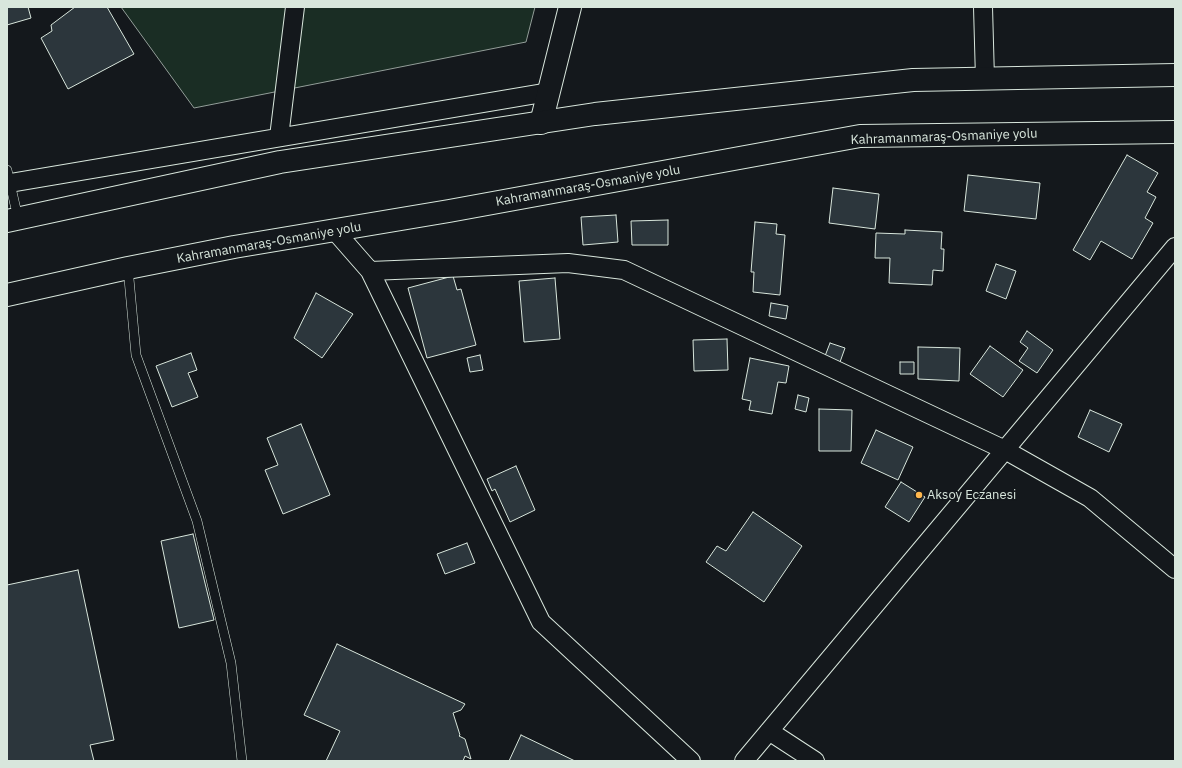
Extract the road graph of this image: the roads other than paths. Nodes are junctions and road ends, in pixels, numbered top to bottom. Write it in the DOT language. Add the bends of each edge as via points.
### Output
graph roads {
  1 [pos="295,7"];
  2 [pos="570,7"];
  3 [pos="983,7"];
  4 [pos="1175,75"];
  5 [pos="985,79"];
  6 [pos="549,92"];
  7 [pos="541,123"];
  8 [pos="1175,132"];
  9 [pos="279,137"];
  10 [pos="9,176"];
  11 [pos="12,220"];
  12 [pos="335,231"];
  13 [pos="1175,247"];
  14 [pos="128,268"];
  15 [pos="370,271"];
  16 [pos="7,295"];
  17 [pos="1005,450"];
  18 [pos="1175,569"];
  19 [pos="769,732"];
  20 [pos="242,761"];
  21 [pos="691,761"];
  22 [pos="744,761"];
  23 [pos="814,761"];
  1 -- 9 [label="street"];
  2 -- 6 [label="main road"];
  3 -- 5 [label="street"];
  4 -- 5 [label="main road"];
  5 -- 7 [label="main road" via="913,80 595,114"];
  6 -- 7 [label="main road"];
  6 -- 9 [label="street"];
  7 -- 11 [label="main road" via="280,162"];
  8 -- 12 [label="main road, Kahramanmaraş-Osmaniye yolu" via="860,136"];
  9 -- 10 [label="street"];
  10 -- 11 [label="lane"];
  12 -- 14 [label="main road, Kahramanmaraş-Osmaniye yolu" via="234,247"];
  12 -- 15 [label="street"];
  13 -- 17 [label="street"];
  14 -- 16 [label="main road, Kahramanmaraş-Osmaniye yolu"];
  14 -- 20 [label="lane" via="136,355 197,521 232,663"];
  15 -- 17 [label="street" via="568,263 624,270"];
  15 -- 21 [label="street" via="541,622"];
  17 -- 18 [label="street" via="1090,498"];
  17 -- 19 [label="street"];
  19 -- 22 [label="street"];
  19 -- 23 [label="street"];
}
